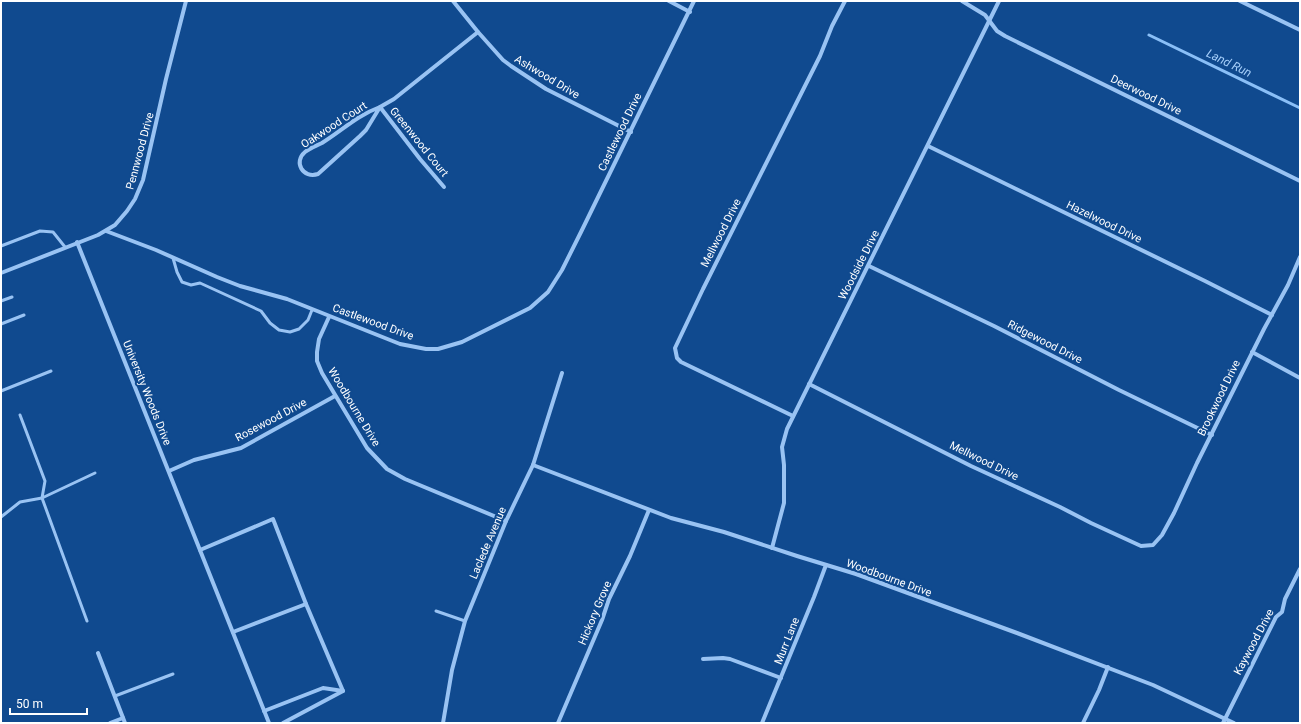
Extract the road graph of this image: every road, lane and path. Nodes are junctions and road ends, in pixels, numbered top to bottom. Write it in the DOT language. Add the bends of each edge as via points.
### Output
graph roads {
  1 [pos="186,1"];
  2 [pos="454,1"];
  3 [pos="669,1"];
  4 [pos="694,1"];
  5 [pos="845,1"];
  6 [pos="962,1"];
  7 [pos="999,1"];
  8 [pos="1240,1"];
  9 [pos="690,12"];
  10 [pos="990,20"];
  11 [pos="1300,30"];
  12 [pos="478,32"];
  13 [pos="380,107"];
  14 [pos="631,132"];
  15 [pos="928,146"];
  16 [pos="1300,181"];
  17 [pos="444,187"];
  18 [pos="106,231"];
  19 [pos="77,242"];
  20 [pos="1,246"];
  21 [pos="65,247"];
  22 [pos="1300,257"];
  23 [pos="173,258"];
  24 [pos="869,266"];
  25 [pos="1,273"];
  26 [pos="12,297"];
  27 [pos="1,301"];
  28 [pos="312,310"];
  29 [pos="24,315"];
  30 [pos="1272,315"];
  31 [pos="330,317"];
  32 [pos="1,324"];
  33 [pos="1252,352"];
  34 [pos="51,371"];
  35 [pos="562,373"];
  36 [pos="1300,378"];
  37 [pos="808,384"];
  38 [pos="1,391"];
  39 [pos="335,396"];
  40 [pos="20,415"];
  41 [pos="793,416"];
  42 [pos="1212,435"];
  43 [pos="533,465"];
  44 [pos="168,471"];
  45 [pos="95,473"];
  46 [pos="42,498"];
  47 [pos="648,510"];
  48 [pos="1,517"];
  49 [pos="506,521"];
  50 [pos="1153,545"];
  51 [pos="772,548"];
  52 [pos="200,550"];
  53 [pos="826,565"];
  54 [pos="1300,569"];
  55 [pos="306,604"];
  56 [pos="436,611"];
  57 [pos="87,621"];
  58 [pos="465,621"];
  59 [pos="233,632"];
  60 [pos="98,653"];
  61 [pos="703,659"];
  62 [pos="1108,667"];
  63 [pos="173,674"];
  64 [pos="781,678"];
  65 [pos="343,691"];
  66 [pos="115,696"];
  67 [pos="264,711"];
  68 [pos="123,718"];
  69 [pos="1224,721"];
  70 [pos="110,723"];
  71 [pos="125,723"];
  72 [pos="269,723"];
  73 [pos="283,723"];
  74 [pos="443,723"];
  75 [pos="558,723"];
  76 [pos="762,723"];
  77 [pos="1083,723"];
  78 [pos="1234,723"];
  1 -- 18 [label="street, Pennwood Drive" via="143,180 128,211"];
  2 -- 12 [label="street, Ashwood Drive"];
  3 -- 9 [label="street"];
  4 -- 9 [label="street, Castlewood Drive"];
  5 -- 41 [label="street, Mellwood Drive" via="675,348 677,358 681,362"];
  6 -- 10 [label="street"];
  7 -- 10 [label="street, Woodside Drive"];
  8 -- 11 [label="street"];
  9 -- 14 [label="street, Castlewood Drive"];
  10 -- 15 [label="street, Woodside Drive"];
  10 -- 16 [label="street, Deerwood Drive" via="997,30 1006,36"];
  12 -- 13 [label="street, Oakwood Court" via="394,99"];
  12 -- 14 [label="street, Ashwood Drive" via="503,60 528,78"];
  13 -- 13 [label="street, Oakwood Court" via="366,130 318,174 312,176 302,170 300,165 304,153 365,113"];
  13 -- 17 [label="street, Greenwood Court"];
  14 -- 31 [label="street, Castlewood Drive" via="562,270 548,292 530,308 462,342 438,349 400,344"];
  15 -- 24 [label="street, Woodside Drive"];
  15 -- 30 [label="street, Hazelwood Drive"];
  18 -- 19 [label="street, Pennwood Drive"];
  18 -- 23 [label="street, Castlewood Drive"];
  19 -- 21 [label="street, Pennwood Drive"];
  19 -- 44 [label="street, University Woods Drive"];
  20 -- 21 [label="lane" via="40,231 53,232"];
  21 -- 25 [label="street, Pennwood Drive"];
  22 -- 30 [label="street, Brookwood Drive"];
  23 -- 28 [label="street, Castlewood Drive" via="240,286"];
  23 -- 28 [label="lane" via="182,282 191,286 200,283 261,311 279,330 290,332 299,329 308,320"];
  24 -- 37 [label="street, Woodside Drive"];
  24 -- 42 [label="street, Ridgewood Drive"];
  26 -- 27 [label="lane"];
  28 -- 31 [label="street, Castlewood Drive"];
  29 -- 32 [label="lane"];
  30 -- 33 [label="street, Brookwood Drive"];
  31 -- 39 [label="street, Woodbourne Drive" via="319,339 317,361"];
  33 -- 36 [label="street"];
  33 -- 42 [label="street, Brookwood Drive"];
  34 -- 38 [label="lane"];
  35 -- 43 [label="street, Laclede Avenue"];
  37 -- 41 [label="street, Woodside Drive"];
  37 -- 50 [label="street, Mellwood Drive" via="1091,523 1141,546"];
  39 -- 44 [label="street, Rosewood Drive" via="241,448 194,460"];
  39 -- 49 [label="street, Woodbourne Drive" via="367,448 387,469 404,479"];
  40 -- 46 [label="lane" via="45,481"];
  41 -- 51 [label="street, Woodside Drive" via="783,441 784,503"];
  42 -- 50 [label="street, Brookwood Drive" via="1162,536"];
  43 -- 47 [label="street, Woodbourne Drive"];
  43 -- 49 [label="street, Laclede Avenue"];
  44 -- 52 [label="street, University Woods Drive"];
  45 -- 46 [label="lane"];
  46 -- 48 [label="lane" via="20,502"];
  46 -- 57 [label="lane"];
  47 -- 51 [label="street, Woodbourne Drive"];
  47 -- 75 [label="street, Hickory Grove"];
  49 -- 58 [label="street, Laclede Avenue"];
  51 -- 53 [label="street, Woodbourne Drive"];
  52 -- 55 [label="street" via="272,519"];
  52 -- 59 [label="street, University Woods Drive"];
  53 -- 62 [label="street, Woodbourne Drive"];
  53 -- 64 [label="street, Murr Lane"];
  54 -- 69 [label="street, Kaywood Drive" via="1285,599 1282,612 1276,617"];
  55 -- 59 [label="street"];
  55 -- 65 [label="street"];
  56 -- 58 [label="lane"];
  58 -- 74 [label="street, Laclede Avenue" via="453,664"];
  59 -- 67 [label="street, University Woods Drive"];
  60 -- 66 [label="street"];
  61 -- 64 [label="street" via="730,659"];
  62 -- 69 [label="street, Woodbourne Drive" via="1160,688"];
  62 -- 77 [label="street"];
  63 -- 66 [label="lane"];
  64 -- 76 [label="street, Murr Lane"];
  65 -- 67 [label="street" via="323,688"];
  65 -- 73 [label="street"];
  66 -- 68 [label="street"];
  67 -- 72 [label="street, University Woods Drive"];
  68 -- 70 [label="street"];
  68 -- 71 [label="street"];
  69 -- 78 [label="street, Woodbourne Drive"];
}
